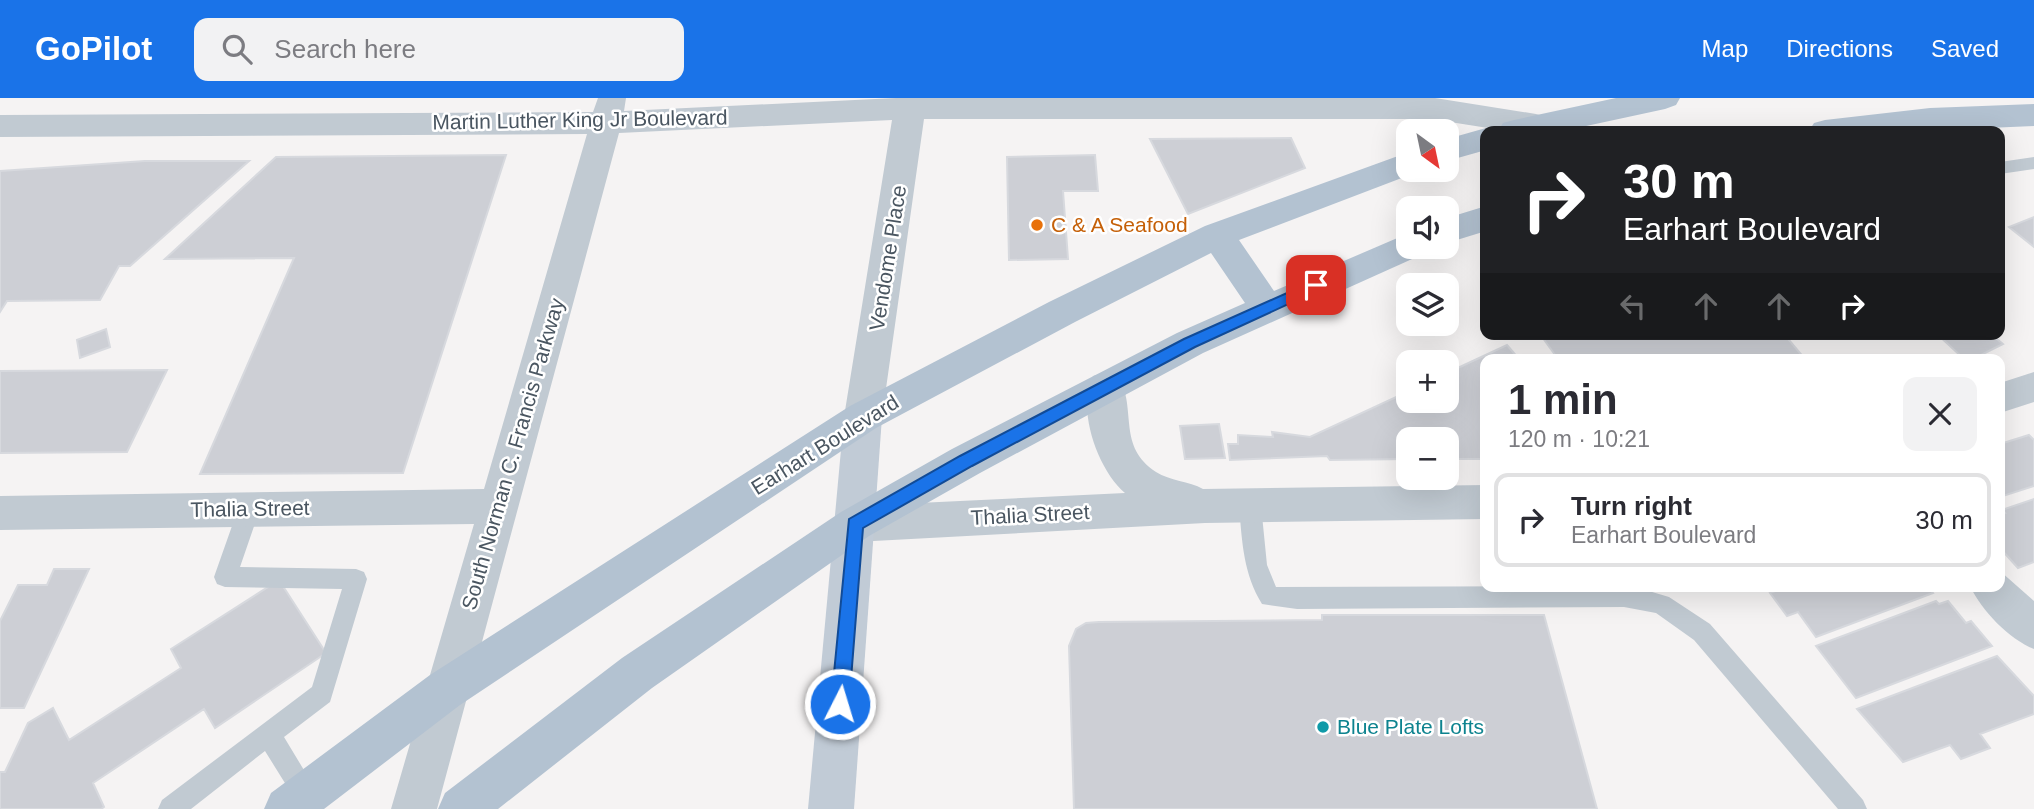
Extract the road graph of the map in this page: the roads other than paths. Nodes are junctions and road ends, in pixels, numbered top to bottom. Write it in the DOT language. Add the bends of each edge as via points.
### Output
graph roads {
  1 [pos="1665,98"];
  2 [pos="911,103"];
  3 [pos="609,111"];
  4 [pos="2034,115"];
  5 [pos="0,126"];
  6 [pos="1516,126"];
  7 [pos="1534,126"];
  8 [pos="1873,126"];
  9 [pos="1480,141"];
  10 [pos="1460,146"];
  11 [pos="2034,163"];
  12 [pos="2005,167"];
  13 [pos="1396,168"];
  14 [pos="1480,221"];
  15 [pos="1459,227"];
  16 [pos="1217,235"];
  17 [pos="1396,252"];
  18 [pos="1267,308"];
  19 [pos="1106,387"];
  20 [pos="2034,387"];
  21 [pos="2005,396"];
  22 [pos="863,417"];
  23 [pos="1480,502"];
  24 [pos="1250,505"];
  25 [pos="500,506"];
  26 [pos="1205,506"];
  27 [pos="249,509"];
  28 [pos="0,513"];
  29 [pos="855,524"];
  30 [pos="1622,592"];
  31 [pos="1997,592"];
  32 [pos="2034,629"];
  33 [pos="445,690"];
  34 [pos="268,734"];
  35 [pos="297,802"];
  36 [pos="171,809"];
  37 [pos="414,809"];
  38 [pos="461,809"];
  39 [pos="831,809"];
  40 [pos="1854,809"];
  1 -- 7 [label="main road"];
  2 -- 3 [label="street, Martin Luther King Jr Boulevard"];
  2 -- 6 [label="street, Martin Luther King Jr Boulevard" via="1431,108"];
  2 -- 22 [label="street, Vendome Place"];
  3 -- 5 [label="street, Martin Luther King Jr Boulevard"];
  3 -- 25 [label="street, South Norman C. Francis Parkway"];
  4 -- 8 [label="main road"];
  9 -- 10 [label="main road"];
  11 -- 12 [label="lane"];
  13 -- 16 [label="main road, Earhart Boulevard"];
  14 -- 15 [label="main road"];
  16 -- 18 [label="main road"];
  16 -- 22 [label="main road, Earhart Boulevard"];
  17 -- 18 [label="main road"];
  18 -- 19 [label="main road"];
  19 -- 26 [label="street, Thalia Street" via="1112,447 1123,466 1144,485"];
  19 -- 29 [label="main road"];
  20 -- 21 [label="street"];
  22 -- 29 [label="street"];
  22 -- 33 [label="main road, Earhart Boulevard"];
  23 -- 24 [label="street, Thalia Street"];
  24 -- 26 [label="street, Thalia Street"];
  24 -- 30 [label="lane" via="1257,571 1270,597"];
  25 -- 27 [label="street, Thalia Street"];
  25 -- 33 [label="street, South Norman C. Francis Parkway"];
  26 -- 29 [label="street, Thalia Street"];
  27 -- 28 [label="street, Thalia Street"];
  27 -- 34 [label="lane" via="225,577 356,579 322,694"];
  29 -- 38 [label="main road" via="638,673"];
  29 -- 39 [label="street"];
  30 -- 40 [label="lane" via="1661,604 1702,632"];
  31 -- 32 [label="street"];
  33 -- 35 [label="main road, Earhart Boulevard"];
  33 -- 37 [label="street, South Norman C. Francis Parkway"];
  34 -- 35 [label="lane"];
  34 -- 36 [label="lane"];
}
